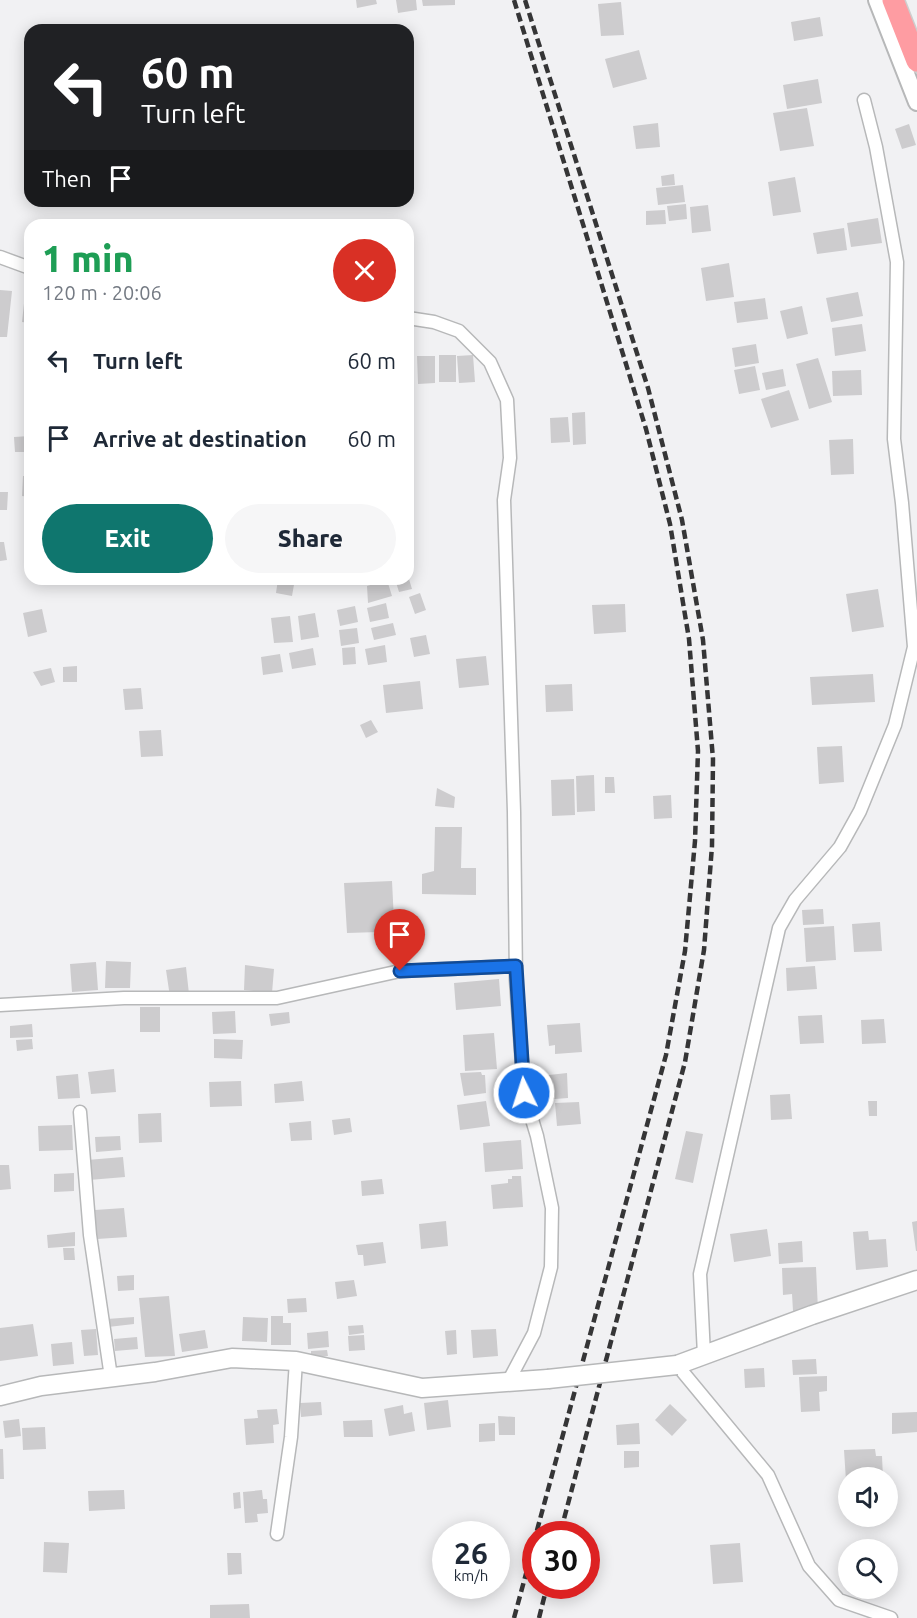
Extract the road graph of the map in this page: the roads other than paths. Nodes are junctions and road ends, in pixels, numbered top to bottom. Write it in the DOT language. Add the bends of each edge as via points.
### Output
graph roads {
  1 [pos="877,0"];
  2 [pos="893,0"];
  3 [pos="917,61"];
  4 [pos="864,100"];
  5 [pos="917,102"];
  6 [pos="0,257"];
  7 [pos="24,266"];
  8 [pos="414,319"];
  9 [pos="516,966"];
  10 [pos="0,1005"];
  11 [pos="80,1112"];
  12 [pos="917,1281"];
  13 [pos="704,1355"];
  14 [pos="296,1361"];
  15 [pos="677,1365"];
  16 [pos="111,1377"];
  17 [pos="508,1382"];
  18 [pos="0,1396"];
  19 [pos="277,1534"];
  20 [pos="891,1618"];
  1 -- 5 [label="street"];
  2 -- 3 [label="highway"];
  4 -- 13 [label="street" via="897,262 894,439 914,647 895,725 860,811 840,847 795,900 779,928 700,1274"];
  6 -- 7 [label="street"];
  8 -- 9 [label="street" via="459,331 490,362 507,400 510,458 504,500"];
  9 -- 10 [label="street" via="400,971 277,998 124,998"];
  9 -- 17 [label="street" via="524,1093 552,1208 551,1267 534,1333"];
  11 -- 16 [label="street" via="90,1235"];
  12 -- 13 [label="main road"];
  13 -- 15 [label="main road"];
  14 -- 16 [label="main road" via="232,1358"];
  14 -- 17 [label="main road" via="422,1388"];
  14 -- 19 [label="street" via="291,1437"];
  15 -- 17 [label="main road, bridge"];
  15 -- 20 [label="street" via="768,1474 809,1566 839,1600"];
  16 -- 18 [label="main road"];
}
